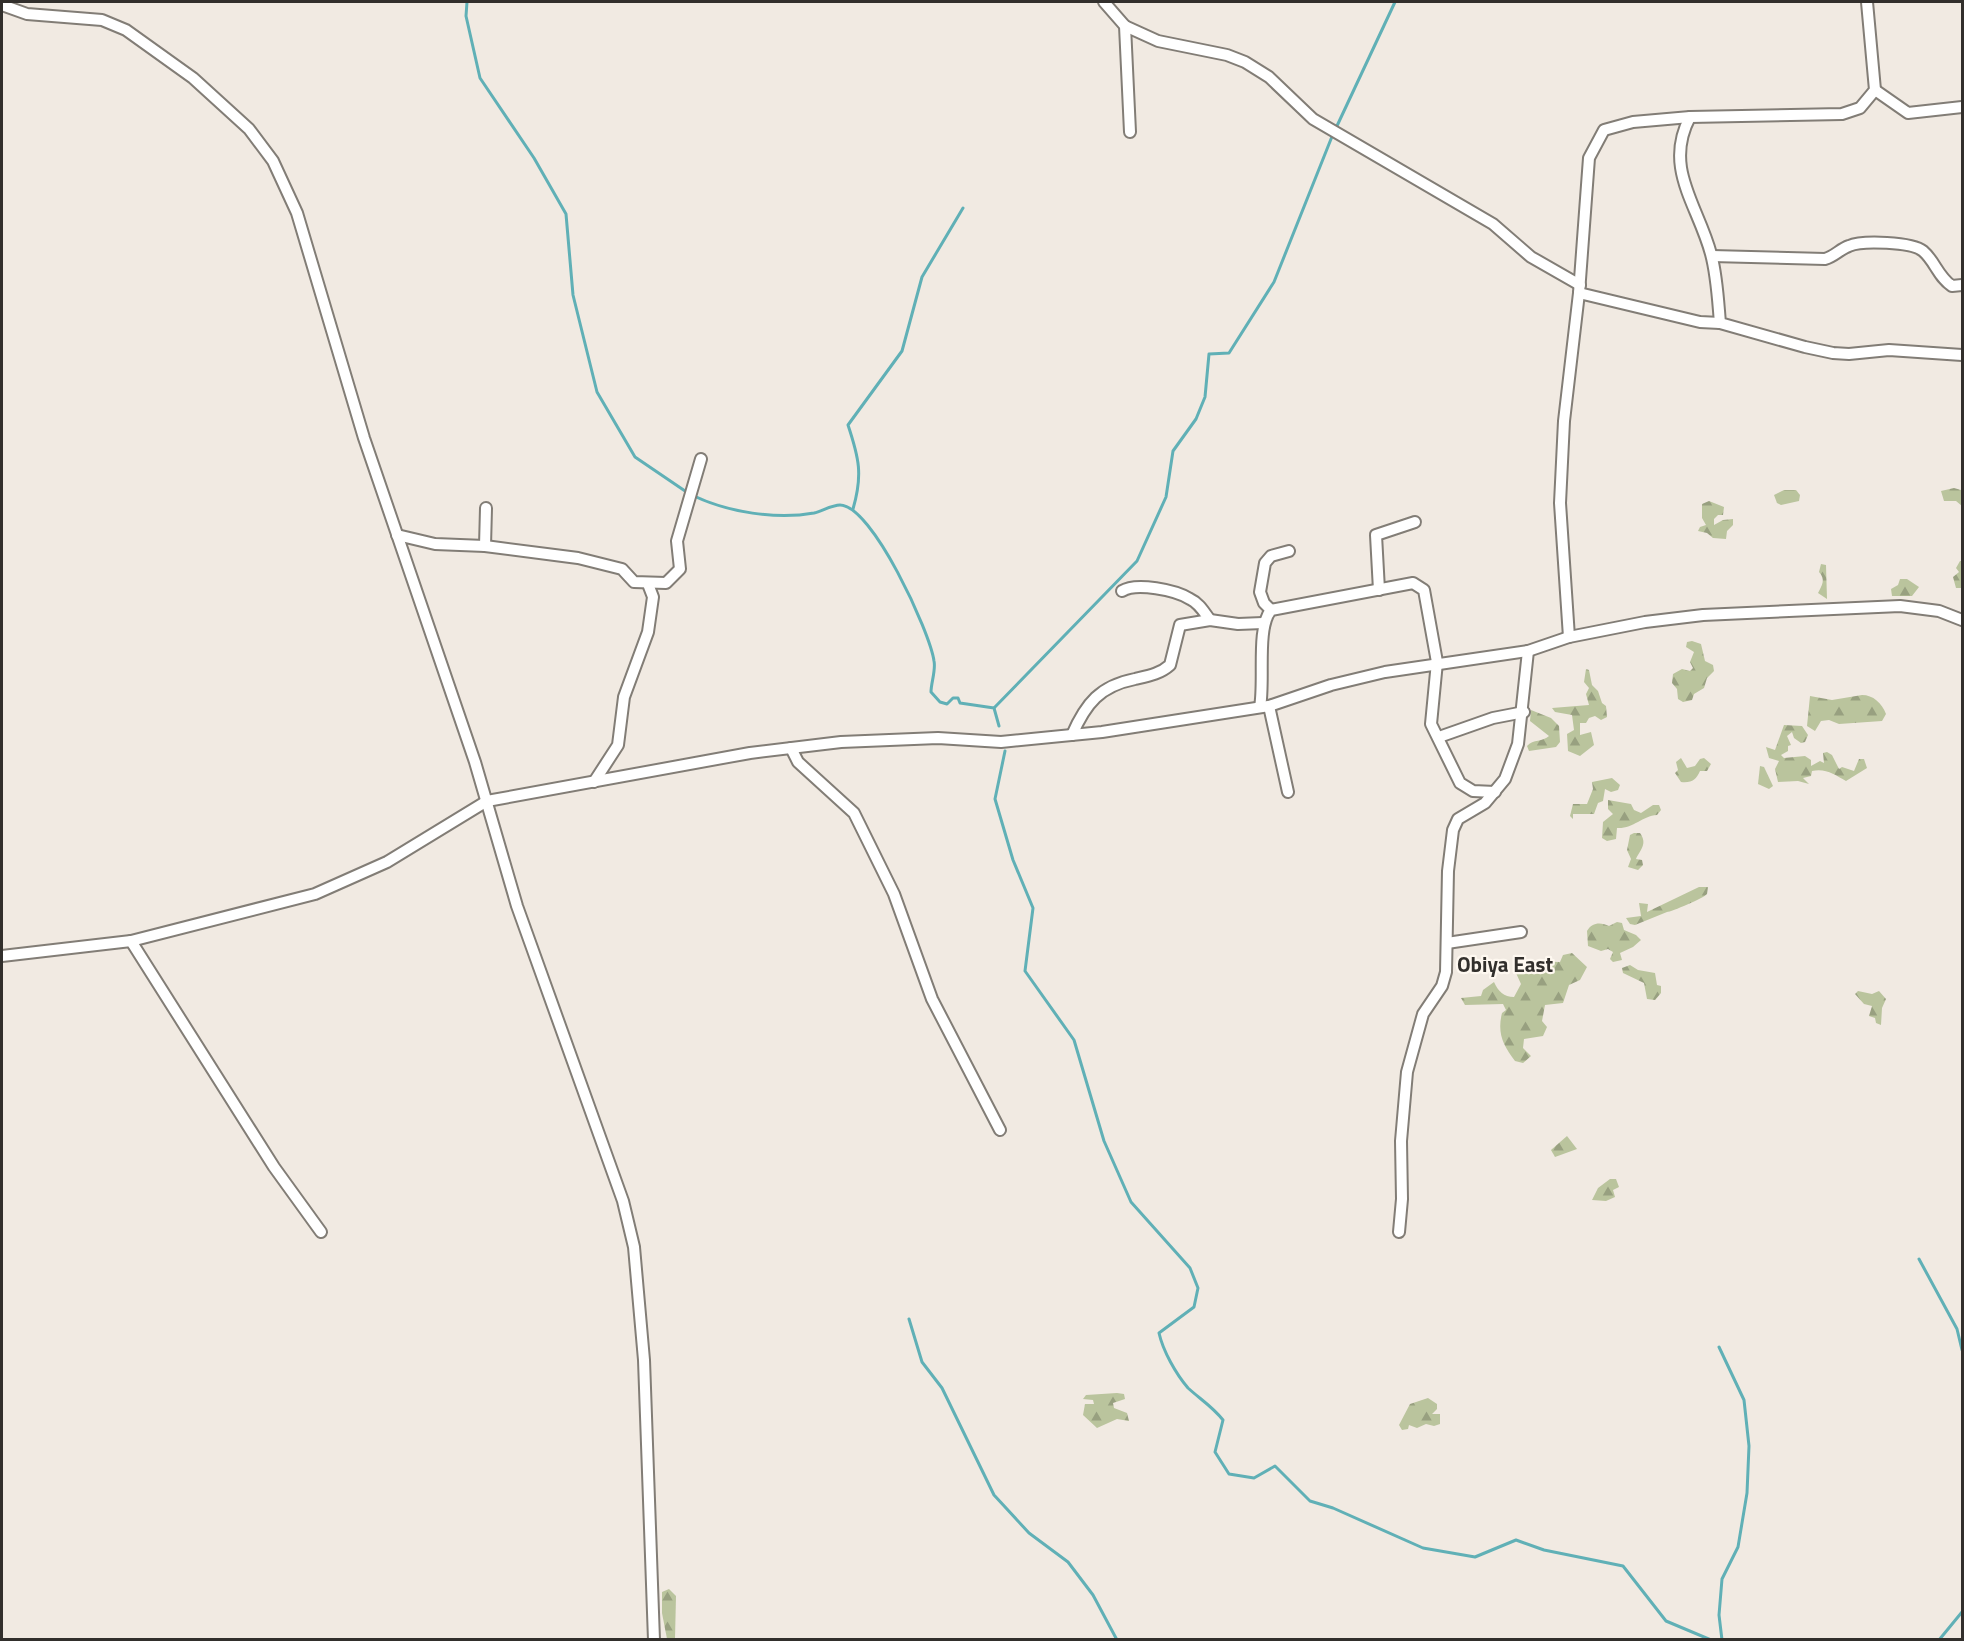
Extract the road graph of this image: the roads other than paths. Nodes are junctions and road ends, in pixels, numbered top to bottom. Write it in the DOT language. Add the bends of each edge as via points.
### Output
graph roads {
  1 [pos="1104,2"];
  2 [pos="1867,2"];
  3 [pos="2,5"];
  4 [pos="1125,26"];
  5 [pos="1875,90"];
  6 [pos="1962,107"];
  7 [pos="1690,117"];
  8 [pos="1130,132"];
  9 [pos="1712,256"];
  10 [pos="1962,285"];
  11 [pos="1580,289"];
  12 [pos="1720,323"];
  13 [pos="1962,355"];
  14 [pos="701,459"];
  15 [pos="486,508"];
  16 [pos="1415,522"];
  17 [pos="396,535"];
  18 [pos="485,546"];
  19 [pos="1289,552"];
  20 [pos="666,583"];
  21 [pos="648,584"];
  22 [pos="1379,590"];
  23 [pos="1122,591"];
  24 [pos="653,597"];
  25 [pos="1271,610"];
  26 [pos="1210,620"];
  27 [pos="1962,621"];
  28 [pos="1263,623"];
  29 [pos="1569,637"];
  30 [pos="1528,651"];
  31 [pos="1437,662"];
  32 [pos="1264,707"];
  33 [pos="1524,712"];
  34 [pos="1072,735"];
  35 [pos="1440,737"];
  36 [pos="791,748"];
  37 [pos="594,782"];
  38 [pos="1288,792"];
  39 [pos="1496,792"];
  40 [pos="487,801"];
  41 [pos="1521,932"];
  42 [pos="131,941"];
  43 [pos="1447,943"];
  44 [pos="2,956"];
  45 [pos="1000,1130"];
  46 [pos="321,1232"];
  47 [pos="1399,1232"];
  48 [pos="654,1640"];
  1 -- 4 [label="street"];
  2 -- 5 [label="street"];
  3 -- 17 [label="street" via="27,14 102,20 126,30 193,78 249,129 273,161 300,221"];
  4 -- 8 [label="street"];
  4 -- 11 [label="street" via="1158,41 1245,62 1269,77 1313,119 1493,224 1531,257"];
  5 -- 6 [label="street" via="1908,113"];
  5 -- 7 [label="street" via="1860,108 1842,114"];
  7 -- 9 [label="street" via="1679,147 1680,172"];
  7 -- 11 [label="street" via="1613,125 1598,138 1589,159"];
  9 -- 10 [label="street" via="1819,260 1837,255 1850,245 1908,245 1923,251 1943,280 1952,286"];
  9 -- 12 [label="street"];
  11 -- 12 [label="street" via="1700,322"];
  11 -- 29 [label="street" via="1560,503"];
  12 -- 13 [label="street" via="1833,353 1889,350"];
  14 -- 20 [label="street" via="677,541 680,569"];
  15 -- 18 [label="street"];
  16 -- 22 [label="street" via="1376,535"];
  17 -- 18 [label="street" via="435,544"];
  17 -- 40 [label="street"];
  18 -- 21 [label="street" via="614,566 634,582"];
  19 -- 25 [label="street" via="1271,556 1265,563 1260,592"];
  20 -- 21 [label="street"];
  20 -- 24 [label="street"];
  21 -- 24 [label="street"];
  22 -- 25 [label="street"];
  22 -- 31 [label="street" via="1413,583 1424,590"];
  23 -- 26 [label="street" via="1139,585 1177,594 1191,599"];
  24 -- 37 [label="street" via="648,632 624,697 618,745"];
  25 -- 28 [label="street"];
  26 -- 28 [label="street"];
  26 -- 34 [label="street" via="1180,625 1170,665 1157,674 1106,688 1087,706"];
  27 -- 29 [label="street" via="1939,611 1914,607 1872,607 1703,615"];
  28 -- 32 [label="street"];
  29 -- 30 [label="street"];
  30 -- 31 [label="street"];
  30 -- 33 [label="street"];
  31 -- 32 [label="street" via="1331,685"];
  31 -- 35 [label="street" via="1430,712 1431,724"];
  32 -- 34 [label="street"];
  32 -- 38 [label="street"];
  33 -- 35 [label="street" via="1493,718"];
  33 -- 39 [label="street" via="1518,744"];
  34 -- 36 [label="street" via="1001,742 907,739"];
  35 -- 39 [label="street" via="1460,783 1473,791"];
  36 -- 37 [label="street"];
  36 -- 45 [label="street" via="798,762 854,813 894,894 932,999"];
  37 -- 40 [label="street"];
  39 -- 43 [label="street" via="1454,826 1448,871"];
  40 -- 42 [label="street" via="387,862 330,890"];
  40 -- 48 [label="street" via="517,906 616,1179 634,1247 644,1360"];
  41 -- 43 [label="street"];
  42 -- 44 [label="street"];
  42 -- 46 [label="street" via="274,1167"];
  43 -- 47 [label="street" via="1442,986 1423,1014 1407,1072"];
}
